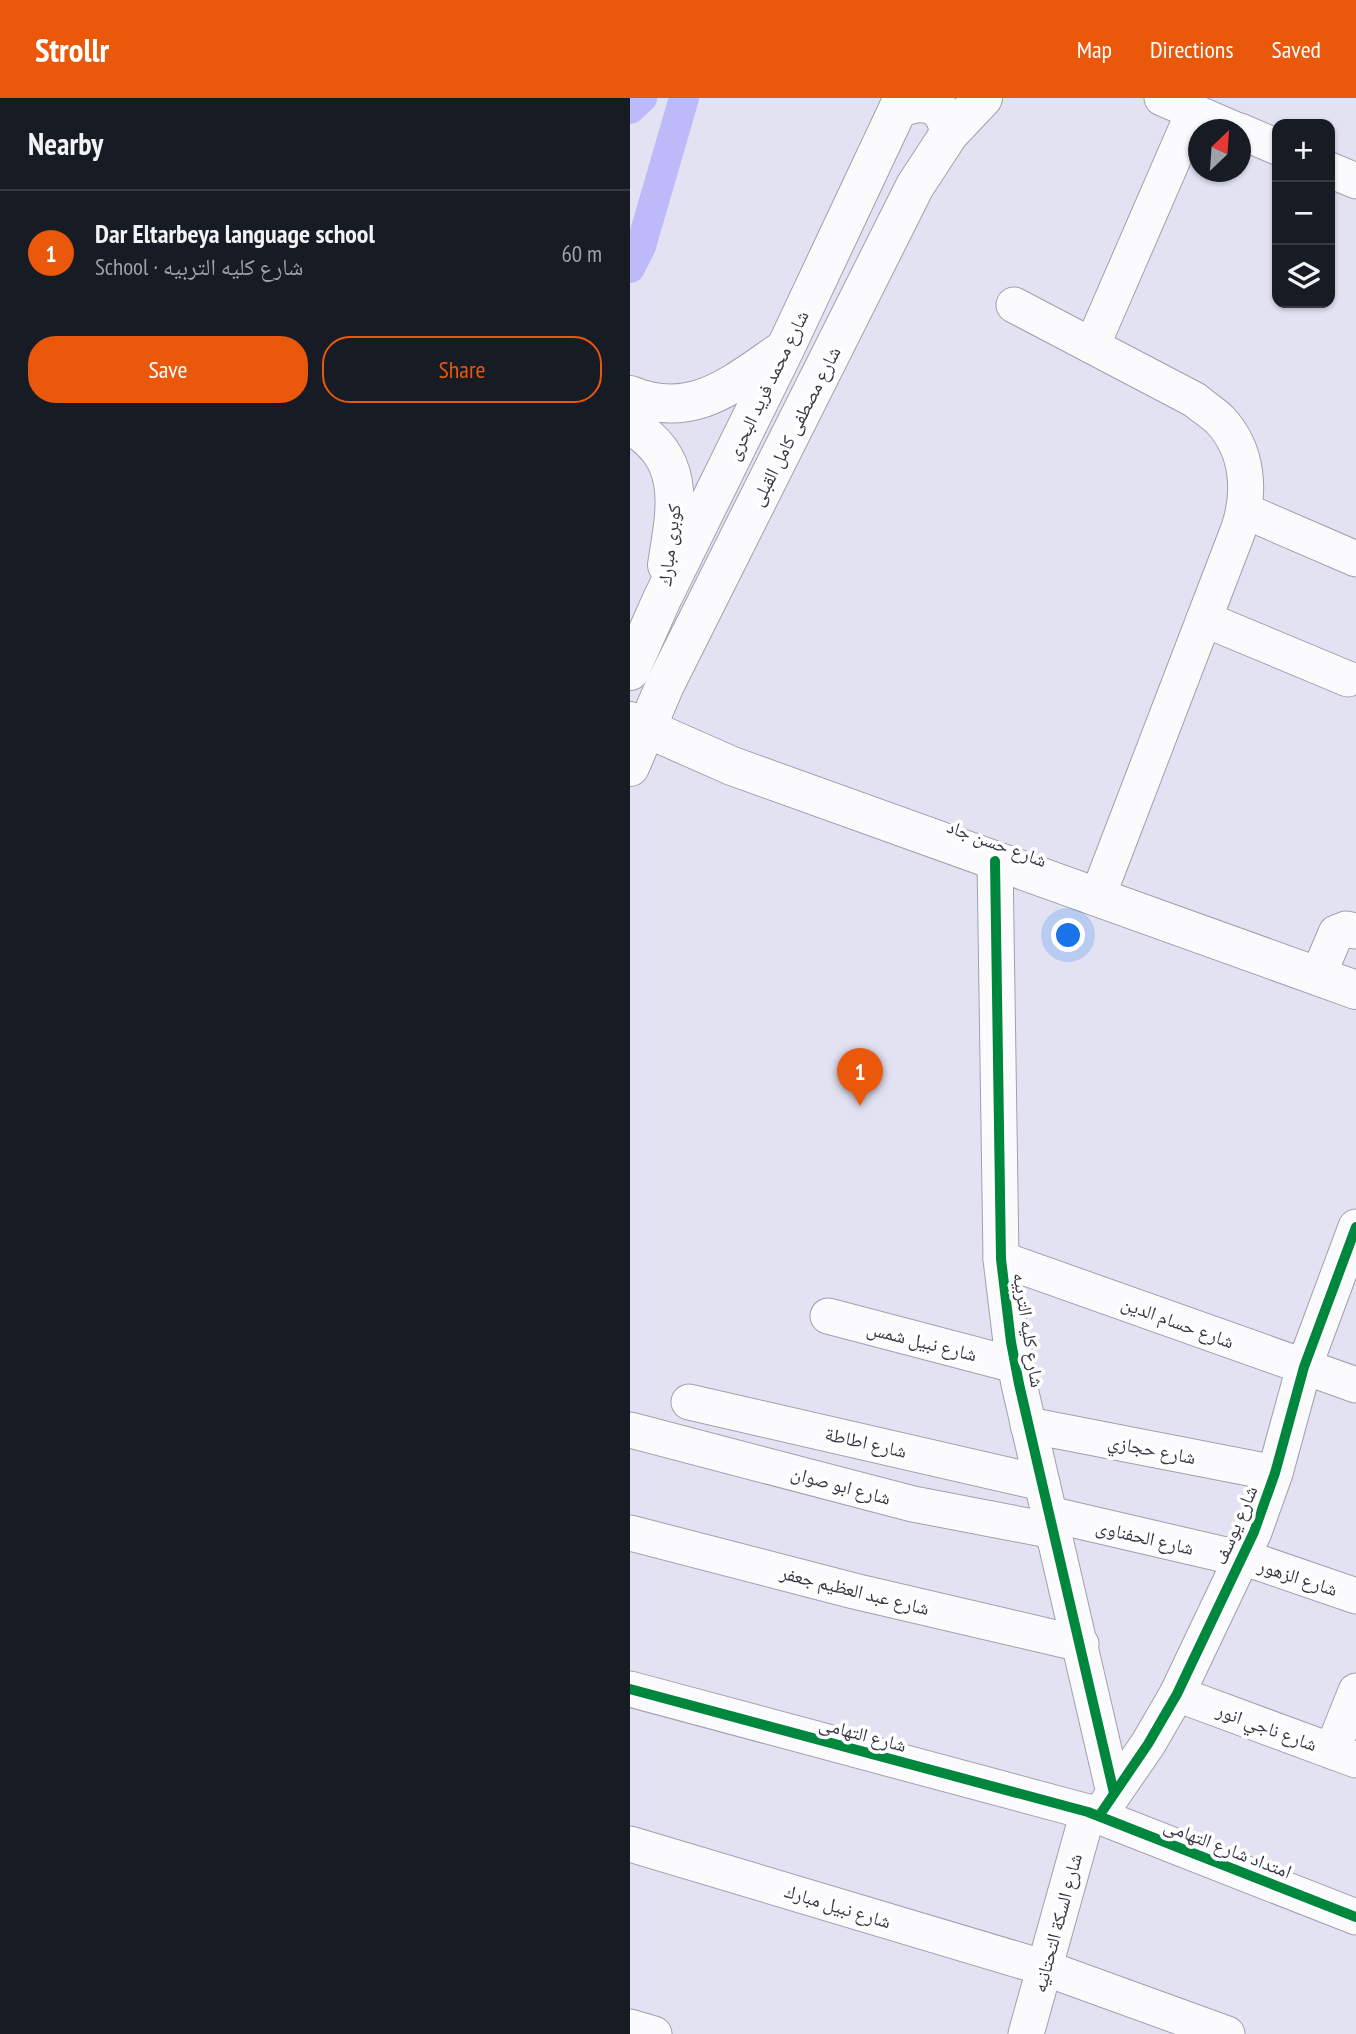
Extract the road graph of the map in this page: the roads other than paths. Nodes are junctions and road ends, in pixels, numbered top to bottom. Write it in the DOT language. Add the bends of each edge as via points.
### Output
graph roads {
  1 [pos="983,98"];
  2 [pos="1162,98"];
  3 [pos="900,104"];
  4 [pos="1194,111"];
  5 [pos="1213,119"];
  6 [pos="949,134"];
  7 [pos="1251,136"];
  8 [pos="1272,145"];
  9 [pos="1335,172"];
  10 [pos="1356,181"];
  11 [pos="1014,305"];
  12 [pos="1092,346"];
  13 [pos="785,349"];
  14 [pos="631,406"];
  15 [pos="1245,511"];
  16 [pos="1356,559"];
  17 [pos="662,599"];
  18 [pos="1204,619"];
  19 [pos="630,671"];
  20 [pos="1348,679"];
  21 [pos="638,725"];
  22 [pos="630,767"];
  23 [pos="995,861"];
  24 [pos="1097,898"];
  25 [pos="1356,931"];
  26 [pos="1318,976"];
  27 [pos="1356,990"];
  28 [pos="1356,1227"];
  29 [pos="1001,1259"];
  30 [pos="828,1316"];
  31 [pos="1015,1365"];
  32 [pos="1304,1367"];
  33 [pos="1356,1385"];
  34 [pos="689,1402"];
  35 [pos="1028,1425"];
  36 [pos="630,1430"];
  37 [pos="1275,1474"];
  38 [pos="1048,1509"];
  39 [pos="630,1533"];
  40 [pos="1240,1560"];
  41 [pos="1356,1596"];
  42 [pos="1081,1644"];
  43 [pos="630,1689"];
  44 [pos="1356,1691"];
  45 [pos="1177,1694"];
  46 [pos="1344,1756"];
  47 [pos="1100,1807"];
  48 [pos="630,1844"];
  49 [pos="1356,1917"];
  50 [pos="1045,1968"];
  51 [pos="630,2027"];
  52 [pos="654,2034"];
  53 [pos="1027,2034"];
  54 [pos="1227,2034"];
  1 -- 6 [label="main road, شارع مصطفى كامل القبلى"];
  2 -- 4 [label="street"];
  3 -- 6 [label="main road" via="925,101 939,107"];
  3 -- 13 [label="main road, شارع محمد فريد البحرى"];
  4 -- 5 [label="street"];
  4 -- 12 [label="street"];
  6 -- 21 [label="main road, شارع مصطفى كامل القبلى" via="915,186 665,685"];
  7 -- 8 [label="street"];
  9 -- 10 [label="street"];
  11 -- 12 [label="street"];
  12 -- 15 [label="street" via="1195,400 1220,420 1238,447 1247,478"];
  13 -- 14 [label="main road, كوبرى مبارك" via="716,395 689,404"];
  13 -- 17 [label="main road, شارع محمد فريد البحرى"];
  14 -- 17 [label="main road, كوبرى مبارك" via="665,457 675,485"];
  15 -- 16 [label="street"];
  15 -- 18 [label="street"];
  17 -- 19 [label="main road, شارع محمد فريد البحرى"];
  18 -- 20 [label="street"];
  18 -- 24 [label="street"];
  21 -- 22 [label="main road, شارع مصطفى كامل القبلى"];
  21 -- 23 [label="main road, شارع حسن جاد" via="732,766"];
  23 -- 24 [label="main road, شارع حسن جاد"];
  23 -- 29 [label="street, شارع كليه التربيه"];
  24 -- 26 [label="main road, شارع حسن جاد"];
  25 -- 26 [label="street" via="1336,933"];
  26 -- 27 [label="main road, شارع حسن جاد"];
  28 -- 32 [label="street, شارع يوسف"];
  29 -- 31 [label="street, شارع كليه التربيه"];
  29 -- 32 [label="street, شارع حسام الدين"];
  30 -- 31 [label="street, شارع نبيل شمس"];
  31 -- 35 [label="street, شارع كليه التربيه"];
  32 -- 33 [label="street, شارع حسام الدين"];
  32 -- 37 [label="street, شارع يوسف"];
  34 -- 38 [label="street, شارع اطاطة"];
  35 -- 37 [label="street, شارع حجازي"];
  35 -- 38 [label="street, شارع كليه التربيه"];
  36 -- 38 [label="street, شارع ابو صوان" via="913,1504"];
  37 -- 40 [label="street, شارع يوسف"];
  38 -- 40 [label="street, شارع الحفناوى"];
  38 -- 42 [label="street, شارع كليه التربيه"];
  39 -- 42 [label="street, شارع عبد العظيم جعفر"];
  40 -- 41 [label="street, شارع الزهور" via="1298,1574"];
  40 -- 45 [label="street, شارع يوسف"];
  42 -- 47 [label="street, شارع كليه التربيه"];
  43 -- 47 [label="street, شارع التهامى"];
  44 -- 46 [label="street"];
  45 -- 46 [label="street, شارع ناجي انور"];
  45 -- 47 [label="street, شارع يوسف" via="1153,1736"];
  47 -- 49 [label="street, امتداد شارع التهامى"];
  47 -- 50 [label="street, شارع السكة التحتانيه"];
  48 -- 50 [label="street, شارع نبيل مبارك"];
  50 -- 53 [label="street, شارع السكة التحتانيه"];
  50 -- 54 [label="street, شارع نبيل مبارك"];
  51 -- 52 [label="street"];
}
